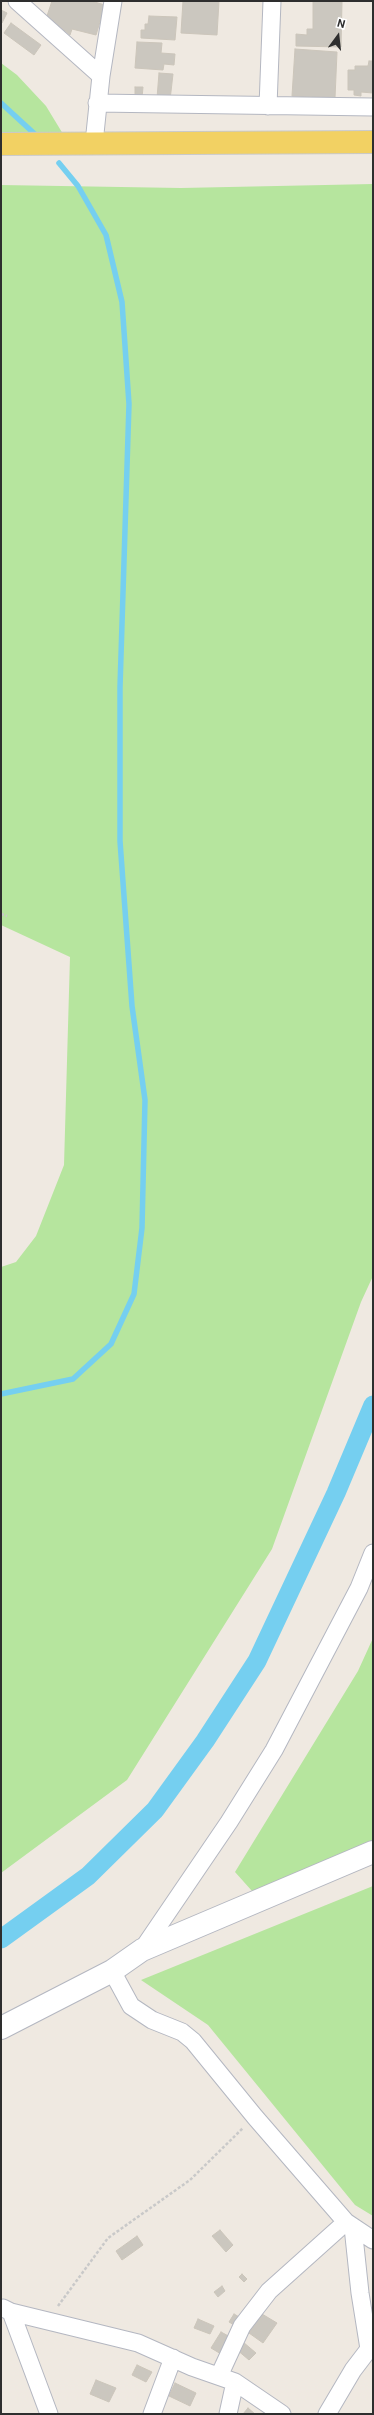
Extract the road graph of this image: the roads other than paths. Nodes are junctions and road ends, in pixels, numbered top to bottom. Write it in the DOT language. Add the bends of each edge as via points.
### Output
graph roads {
  1 [pos="17,1"];
  2 [pos="113,1"];
  3 [pos="272,1"];
  4 [pos="101,76"];
  5 [pos="97,102"];
  6 [pos="268,106"];
  7 [pos="373,107"];
  8 [pos="373,142"];
  9 [pos="94,143"];
  10 [pos="1,144"];
  11 [pos="373,1553"];
  12 [pos="373,1852"];
  13 [pos="142,1950"];
  14 [pos="112,1971"];
  15 [pos="1,2028"];
  16 [pos="349,2224"];
  17 [pos="373,2240"];
  18 [pos="6,2309"];
  19 [pos="371,2351"];
  20 [pos="173,2358"];
  21 [pos="219,2376"];
  22 [pos="236,2382"];
  23 [pos="49,2414"];
  24 [pos="152,2414"];
  25 [pos="228,2414"];
  26 [pos="282,2414"];
  27 [pos="327,2414"];
  1 -- 4 [label="street"];
  2 -- 4 [label="street"];
  3 -- 6 [label="street"];
  4 -- 5 [label="street"];
  5 -- 6 [label="street"];
  5 -- 9 [label="street"];
  6 -- 7 [label="street"];
  8 -- 9 [label="main road"];
  9 -- 10 [label="main road"];
  11 -- 13 [label="street" via="355,1595 274,1750 229,1822"];
  12 -- 13 [label="street"];
  13 -- 14 [label="street"];
  14 -- 15 [label="street"];
  14 -- 16 [label="street" via="131,2006 152,2020 182,2032 193,2041 254,2117"];
  16 -- 17 [label="street"];
  16 -- 19 [label="street"];
  16 -- 21 [label="street" via="269,2290 242,2326"];
  18 -- 20 [label="street" via="138,2343"];
  18 -- 23 [label="street"];
  19 -- 27 [label="street" via="353,2370"];
  20 -- 21 [label="street"];
  20 -- 24 [label="street"];
  21 -- 22 [label="street"];
  22 -- 25 [label="street"];
  22 -- 26 [label="street"];
}
